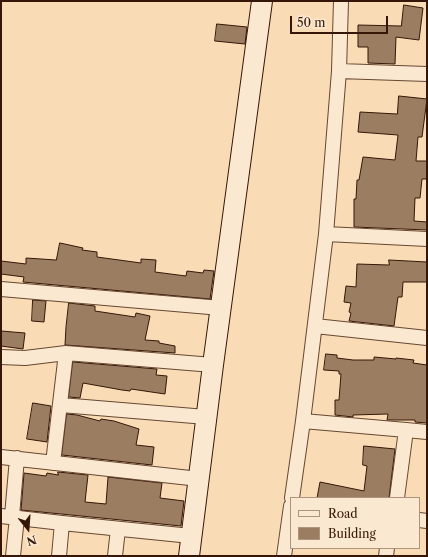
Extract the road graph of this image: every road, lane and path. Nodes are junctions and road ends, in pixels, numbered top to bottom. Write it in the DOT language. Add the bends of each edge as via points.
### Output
graph roads {
  1 [pos="262,1"];
  2 [pos="341,1"];
  3 [pos="339,71"];
  4 [pos="427,74"];
  5 [pos="326,234"];
  6 [pos="427,239"];
  7 [pos="1,289"];
  8 [pos="221,308"];
  9 [pos="315,326"];
  10 [pos="427,338"];
  11 [pos="66,353"];
  12 [pos="1,357"];
  13 [pos="213,365"];
  14 [pos="61,405"];
  15 [pos="206,417"];
  16 [pos="303,421"];
  17 [pos="406,430"];
  18 [pos="427,432"];
  19 [pos="1,456"];
  20 [pos="17,458"];
  21 [pos="53,463"];
  22 [pos="199,479"];
  23 [pos="292,497"];
  24 [pos="396,497"];
  25 [pos="290,513"];
  26 [pos="10,516"];
  27 [pos="62,524"];
  28 [pos="118,529"];
  29 [pos="191,536"];
  30 [pos="13,556"];
  31 [pos="59,556"];
  32 [pos="115,556"];
  33 [pos="189,556"];
  34 [pos="284,556"];
  1 -- 8 [label="street"];
  2 -- 3 [label="street"];
  3 -- 4 [label="street"];
  3 -- 5 [label="street"];
  5 -- 6 [label="street"];
  5 -- 9 [label="street"];
  7 -- 8 [label="street"];
  8 -- 13 [label="street"];
  9 -- 10 [label="street"];
  9 -- 16 [label="street"];
  11 -- 12 [label="street" via="25,358"];
  11 -- 13 [label="street"];
  11 -- 14 [label="street"];
  13 -- 15 [label="street"];
  14 -- 15 [label="street"];
  14 -- 21 [label="street"];
  15 -- 22 [label="street"];
  16 -- 17 [label="street"];
  16 -- 23 [label="street"];
  17 -- 18 [label="street"];
  17 -- 24 [label="street"];
  19 -- 20 [label="street"];
  20 -- 21 [label="street"];
  20 -- 26 [label="street"];
  21 -- 22 [label="street"];
  22 -- 29 [label="street"];
  25 -- 34 [label="street"];
  26 -- 27 [label="street"];
  26 -- 30 [label="street"];
  27 -- 28 [label="street"];
  27 -- 31 [label="street"];
  28 -- 29 [label="street"];
  28 -- 32 [label="street"];
  29 -- 33 [label="street"];
}
